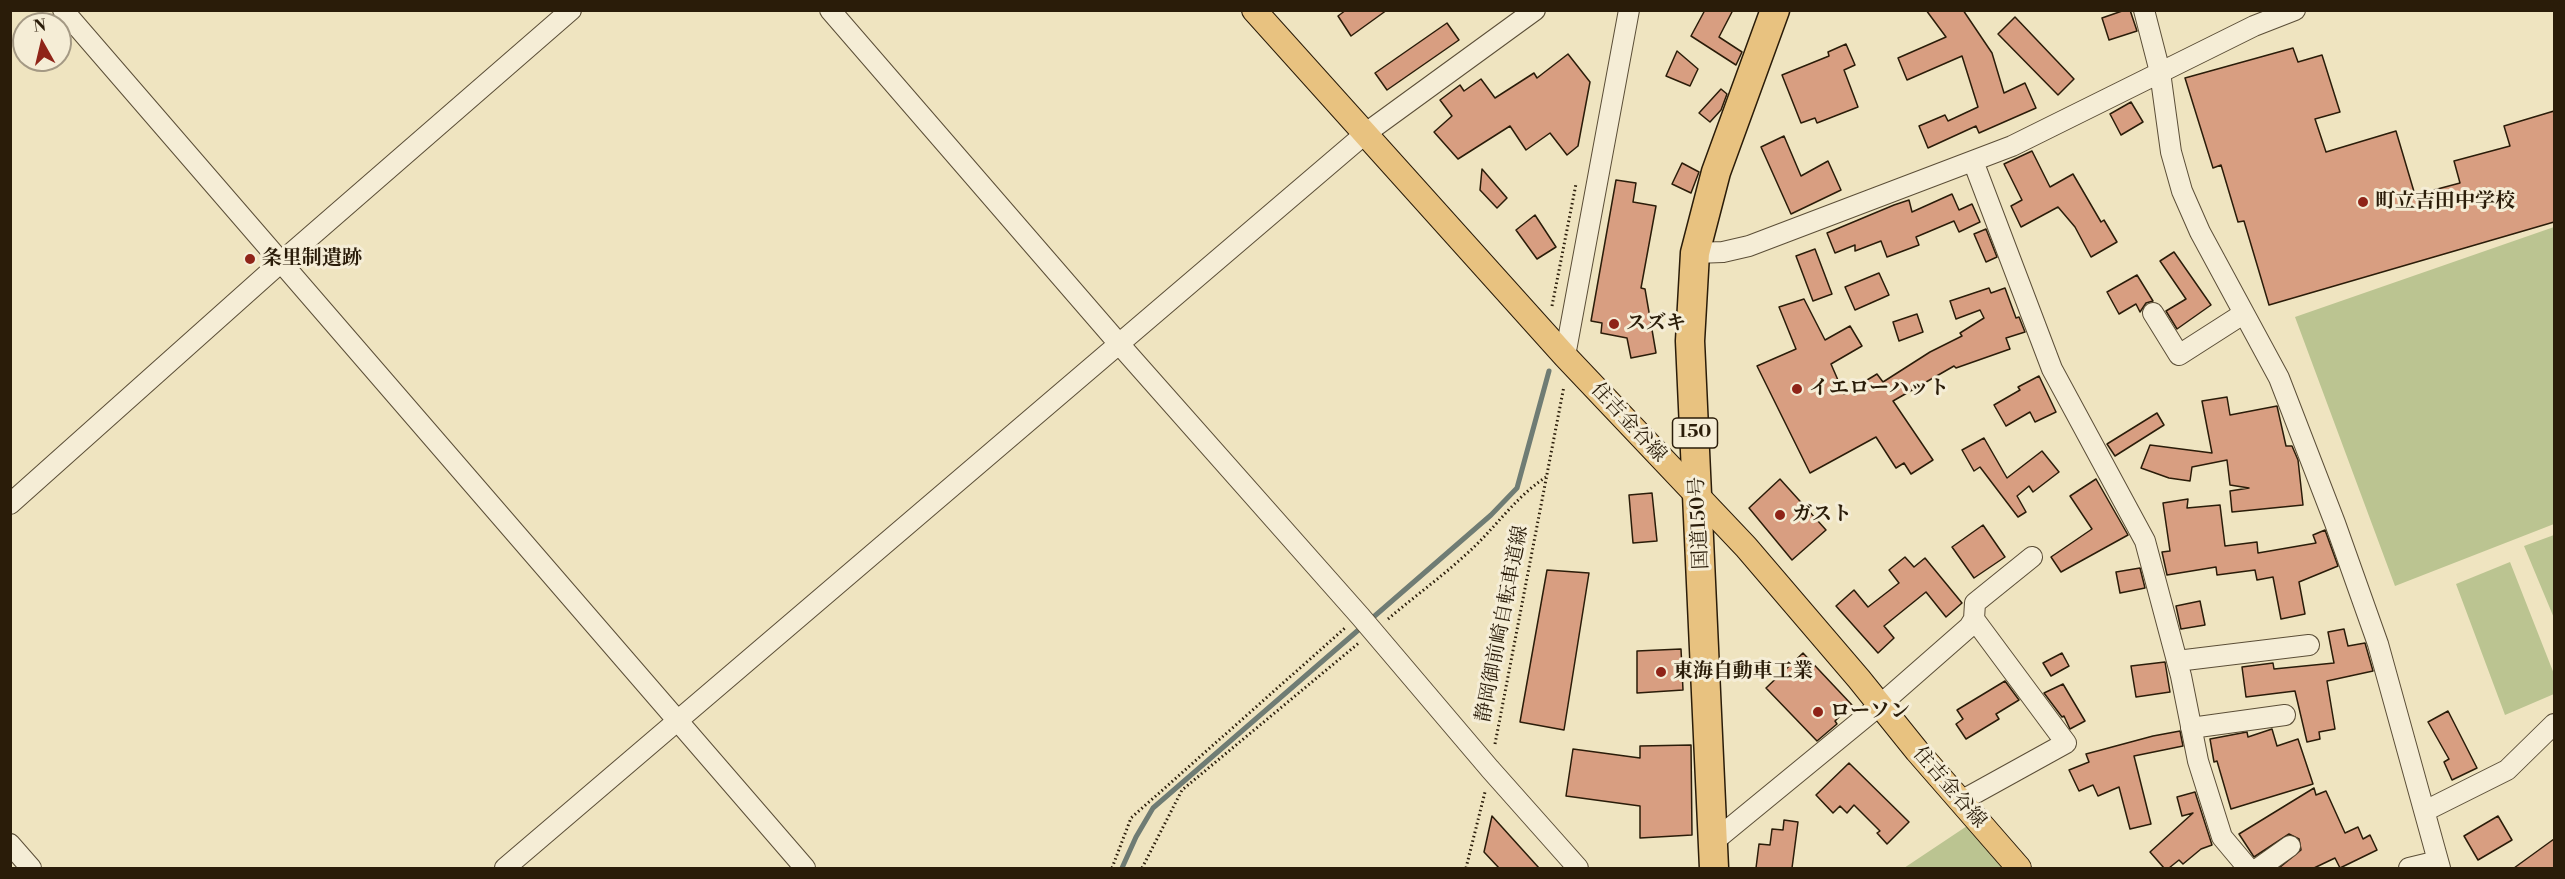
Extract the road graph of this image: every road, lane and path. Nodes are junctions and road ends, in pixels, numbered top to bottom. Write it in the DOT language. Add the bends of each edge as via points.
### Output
graph roads {
  1 [pos="63,10"];
  2 [pos="571,10"];
  3 [pos="830,10"];
  4 [pos="1254,10"];
  5 [pos="1535,10"];
  6 [pos="1629,10"];
  7 [pos="1775,10"];
  8 [pos="2144,10"];
  9 [pos="2295,10"];
  10 [pos="2160,72"];
  11 [pos="1366,133"];
  12 [pos="1973,161"];
  13 [pos="1695,253"];
  14 [pos="280,263"];
  15 [pos="2153,313"];
  16 [pos="2243,314"];
  17 [pos="1120,345"];
  18 [pos="1565,356"];
  19 [pos="1564,384"];
  20 [pos="1546,477"];
  21 [pos="1699,498"];
  22 [pos="10,504"];
  23 [pos="2032,557"];
  24 [pos="1974,619"];
  25 [pos="1366,624"];
  26 [pos="2309,645"];
  27 [pos="2177,661"];
  28 [pos="1880,705"];
  29 [pos="2284,715"];
  30 [pos="677,720"];
  31 [pos="2554,724"];
  32 [pos="2192,728"];
  33 [pos="1490,769"];
  34 [pos="1961,801"];
  35 [pos="2425,811"];
  36 [pos="10,844"];
  37 [pos="2290,846"];
  38 [pos="1713,855"];
  39 [pos="2439,865"];
  40 [pos="31,868"];
  41 [pos="506,868"];
  42 [pos="806,868"];
  43 [pos="1112,868"];
  44 [pos="1142,868"];
  45 [pos="1466,868"];
  46 [pos="1578,868"];
  47 [pos="2019,868"];
  48 [pos="2248,868"];
  49 [pos="2259,868"];
  50 [pos="2409,868"];
  1 -- 14 [label="street"];
  2 -- 14 [label="street"];
  3 -- 17 [label="street"];
  4 -- 11 [label="main road, 住吉金谷線"];
  5 -- 11 [label="street"];
  6 -- 18 [label="street"];
  7 -- 13 [label="highway, 国道150号 / 150" via="1716,172"];
  8 -- 10 [label="street"];
  9 -- 10 [label="street"];
  10 -- 12 [label="street" via="2012,146"];
  10 -- 16 [label="street" via="2171,152 2182,191"];
  11 -- 17 [label="street"];
  11 -- 18 [label="main road, 住吉金谷線"];
  12 -- 13 [label="street" via="1749,246"];
  12 -- 27 [label="street" via="2052,369 2145,541"];
  13 -- 21 [label="highway, 国道150号 / 150" via="1690,341"];
  14 -- 22 [label="street"];
  14 -- 30 [label="street"];
  15 -- 16 [label="street" via="2180,355"];
  16 -- 35 [label="street" via="2279,378 2335,523 2378,644"];
  17 -- 25 [label="street"];
  17 -- 30 [label="street"];
  18 -- 21 [label="main road, 住吉金谷線"];
  19 -- 20 [label="path, 静岡御前崎自転車道線"];
  20 -- 25 [label="path" via="1516,501 1471,550"];
  20 -- 33 [label="path, 静岡御前崎自転車道線"];
  21 -- 28 [label="main road, 住吉金谷線" via="1746,547"];
  21 -- 38 [label="highway, 国道150号 / 150"];
  23 -- 24 [label="street" via="1975,603"];
  24 -- 28 [label="street"];
  24 -- 34 [label="street" via="2066,743"];
  25 -- 33 [label="street"];
  25 -- 43 [label="path" via="1131,818"];
  25 -- 44 [label="path" via="1182,790"];
  26 -- 27 [label="street"];
  27 -- 32 [label="street"];
  28 -- 34 [label="main road, 住吉金谷線"];
  28 -- 38 [label="street"];
  29 -- 32 [label="street"];
  30 -- 41 [label="street"];
  30 -- 42 [label="street"];
  31 -- 35 [label="street" via="2506,770"];
  32 -- 48 [label="street" via="2222,837"];
  33 -- 45 [label="path, 静岡御前崎自転車道線"];
  33 -- 46 [label="street"];
  34 -- 47 [label="main road, 住吉金谷線"];
  35 -- 39 [label="street"];
  36 -- 40 [label="street"];
  37 -- 49 [label="street"];
  39 -- 50 [label="street"];
}
